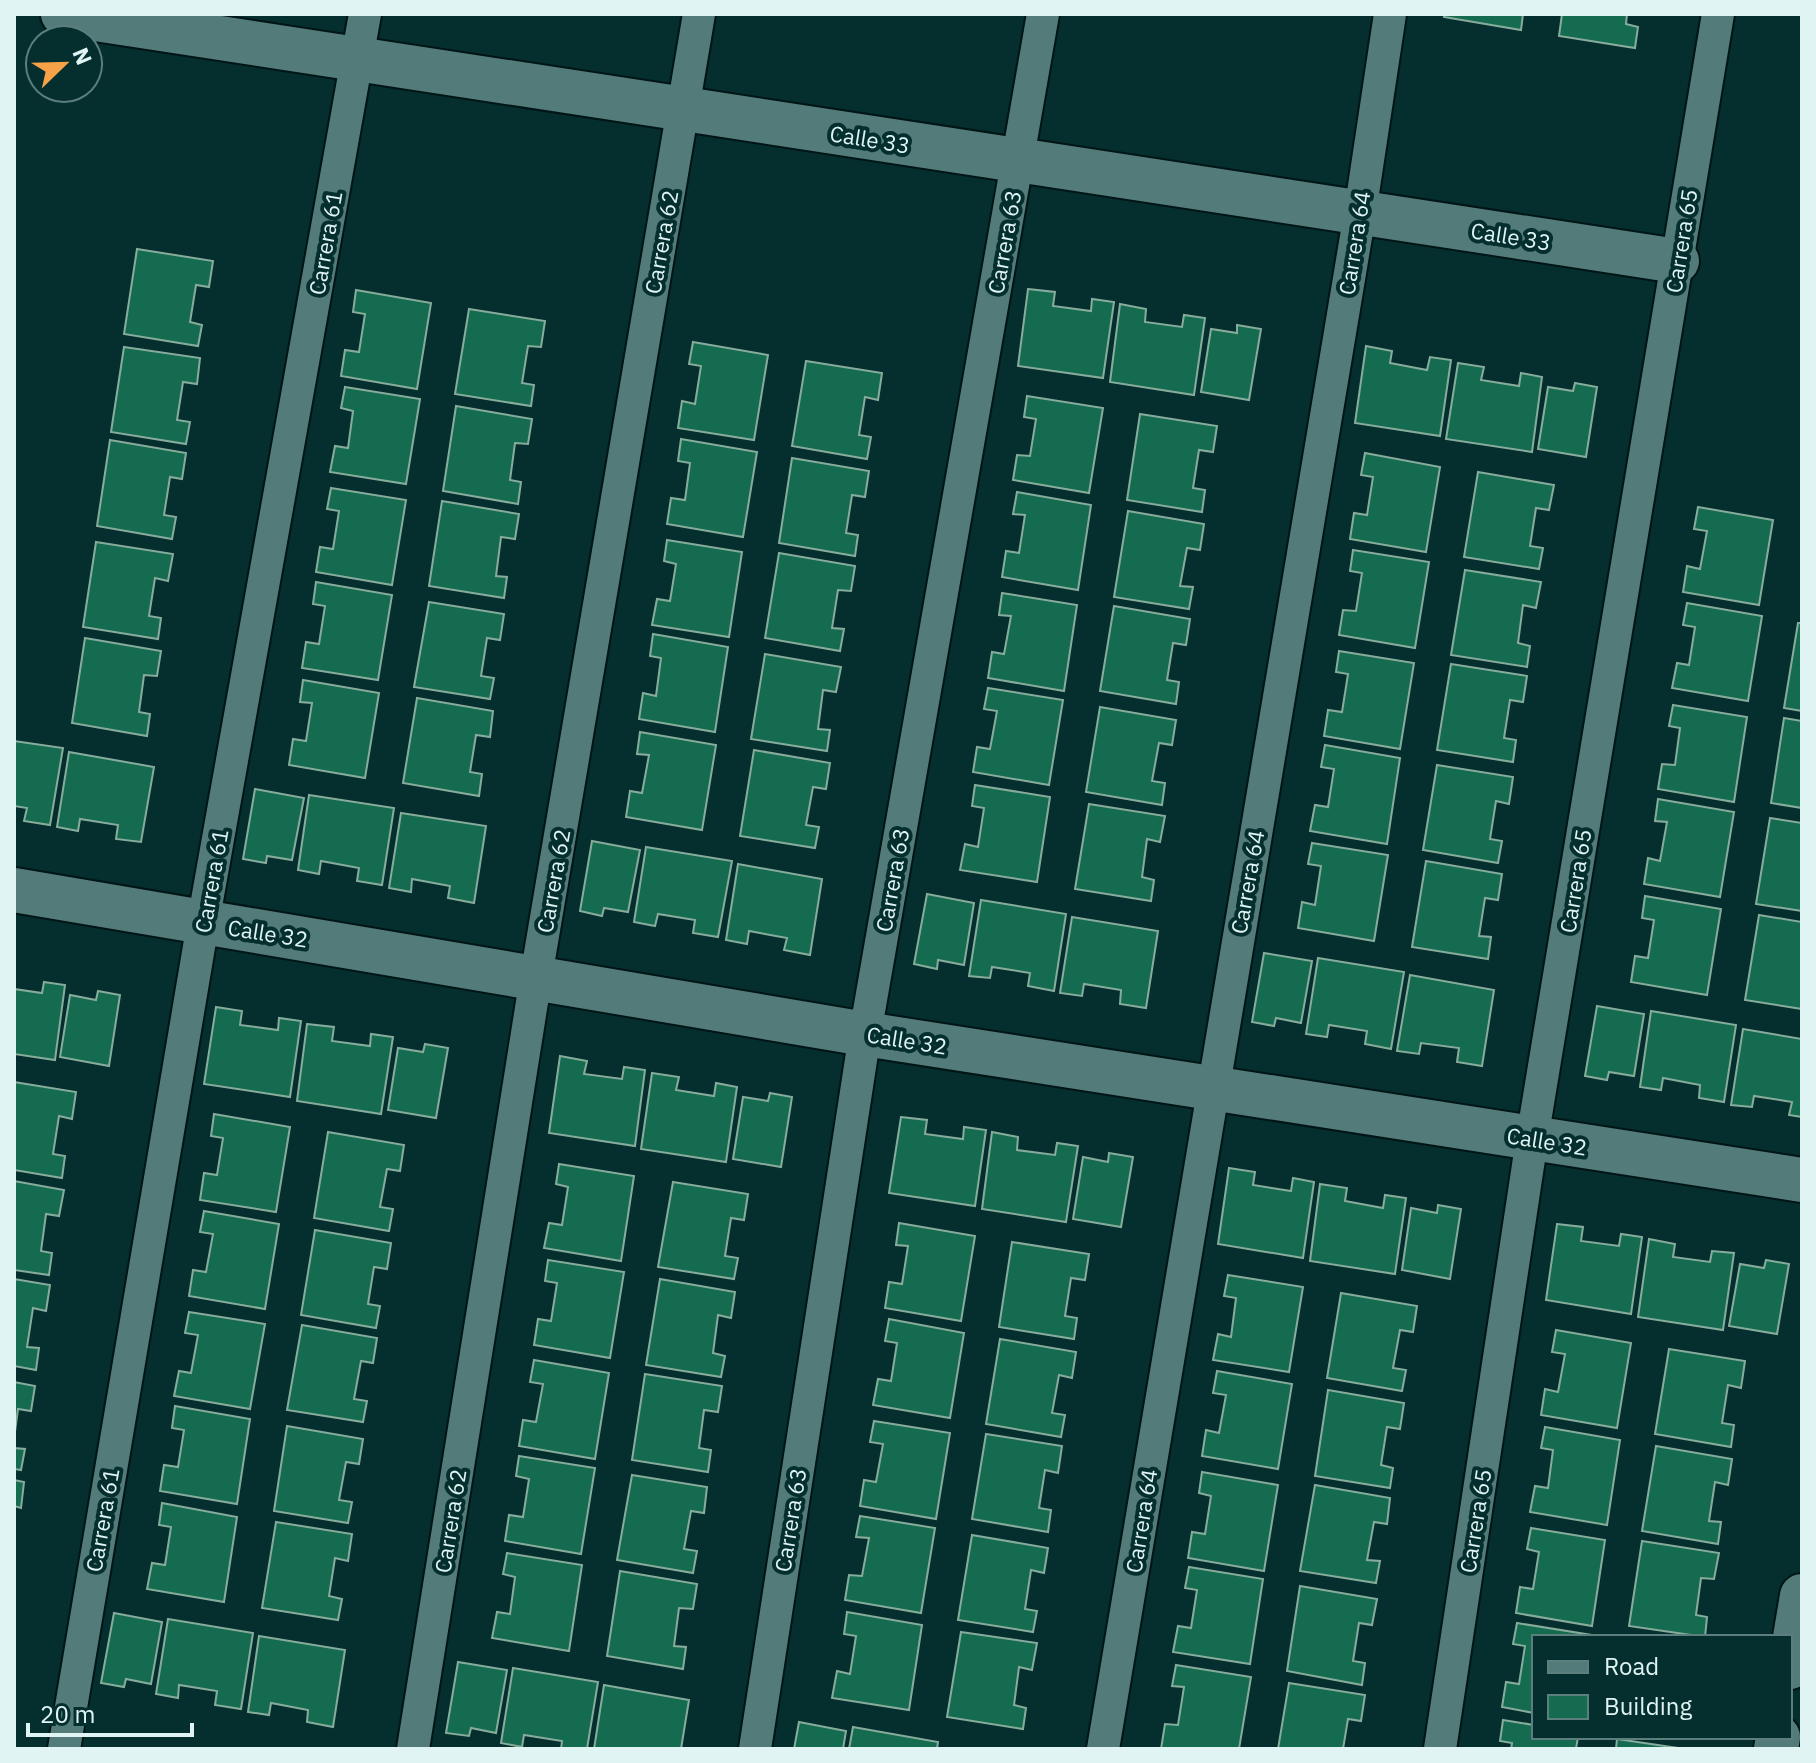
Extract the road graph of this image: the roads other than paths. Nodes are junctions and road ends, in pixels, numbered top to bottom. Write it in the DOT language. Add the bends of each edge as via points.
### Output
graph roads {
  1 [pos="63,14"];
  2 [pos="365,14"];
  3 [pos="699,14"];
  4 [pos="1043,14"];
  5 [pos="1390,14"];
  6 [pos="1718,14"];
  7 [pos="358,58"];
  8 [pos="683,110"];
  9 [pos="1018,161"];
  10 [pos="1360,213"];
  11 [pos="1677,261"];
  12 [pos="14,890"];
  13 [pos="203,923"];
  14 [pos="536,977"];
  15 [pos="865,1034"];
  16 [pos="1213,1086"];
  17 [pos="1532,1139"];
  18 [pos="1802,1180"];
  19 [pos="1802,1596"];
  20 [pos="1792,1657"];
  21 [pos="64,1749"];
  22 [pos="413,1749"];
  23 [pos="755,1749"];
  24 [pos="1103,1749"];
  25 [pos="1440,1749"];
  1 -- 7 [label="street, Calle 33"];
  2 -- 7 [label="lane, Carrera 61"];
  3 -- 8 [label="lane, Carrera 62"];
  4 -- 9 [label="lane, Carrera 63"];
  5 -- 10 [label="lane, Carrera 64"];
  6 -- 11 [label="lane, Carrera 65"];
  7 -- 8 [label="street, Calle 33"];
  7 -- 13 [label="lane, Carrera 61"];
  8 -- 9 [label="street, Calle 33"];
  8 -- 14 [label="lane, Carrera 62"];
  9 -- 10 [label="street, Calle 33"];
  9 -- 15 [label="lane, Carrera 63"];
  10 -- 11 [label="street, Calle 33"];
  10 -- 16 [label="lane, Carrera 64"];
  11 -- 17 [label="lane, Carrera 65"];
  12 -- 13 [label="street, Calle 32"];
  13 -- 14 [label="street, Calle 32"];
  13 -- 21 [label="lane, Carrera 61"];
  14 -- 15 [label="street, Calle 32"];
  14 -- 22 [label="lane, Carrera 62"];
  15 -- 16 [label="street, Calle 32"];
  15 -- 23 [label="lane, Carrera 63"];
  16 -- 17 [label="street, Calle 32"];
  16 -- 24 [label="lane, Carrera 64"];
  17 -- 18 [label="street, Calle 32"];
  17 -- 25 [label="lane, Carrera 65"];
  19 -- 20 [label="street"];
}
